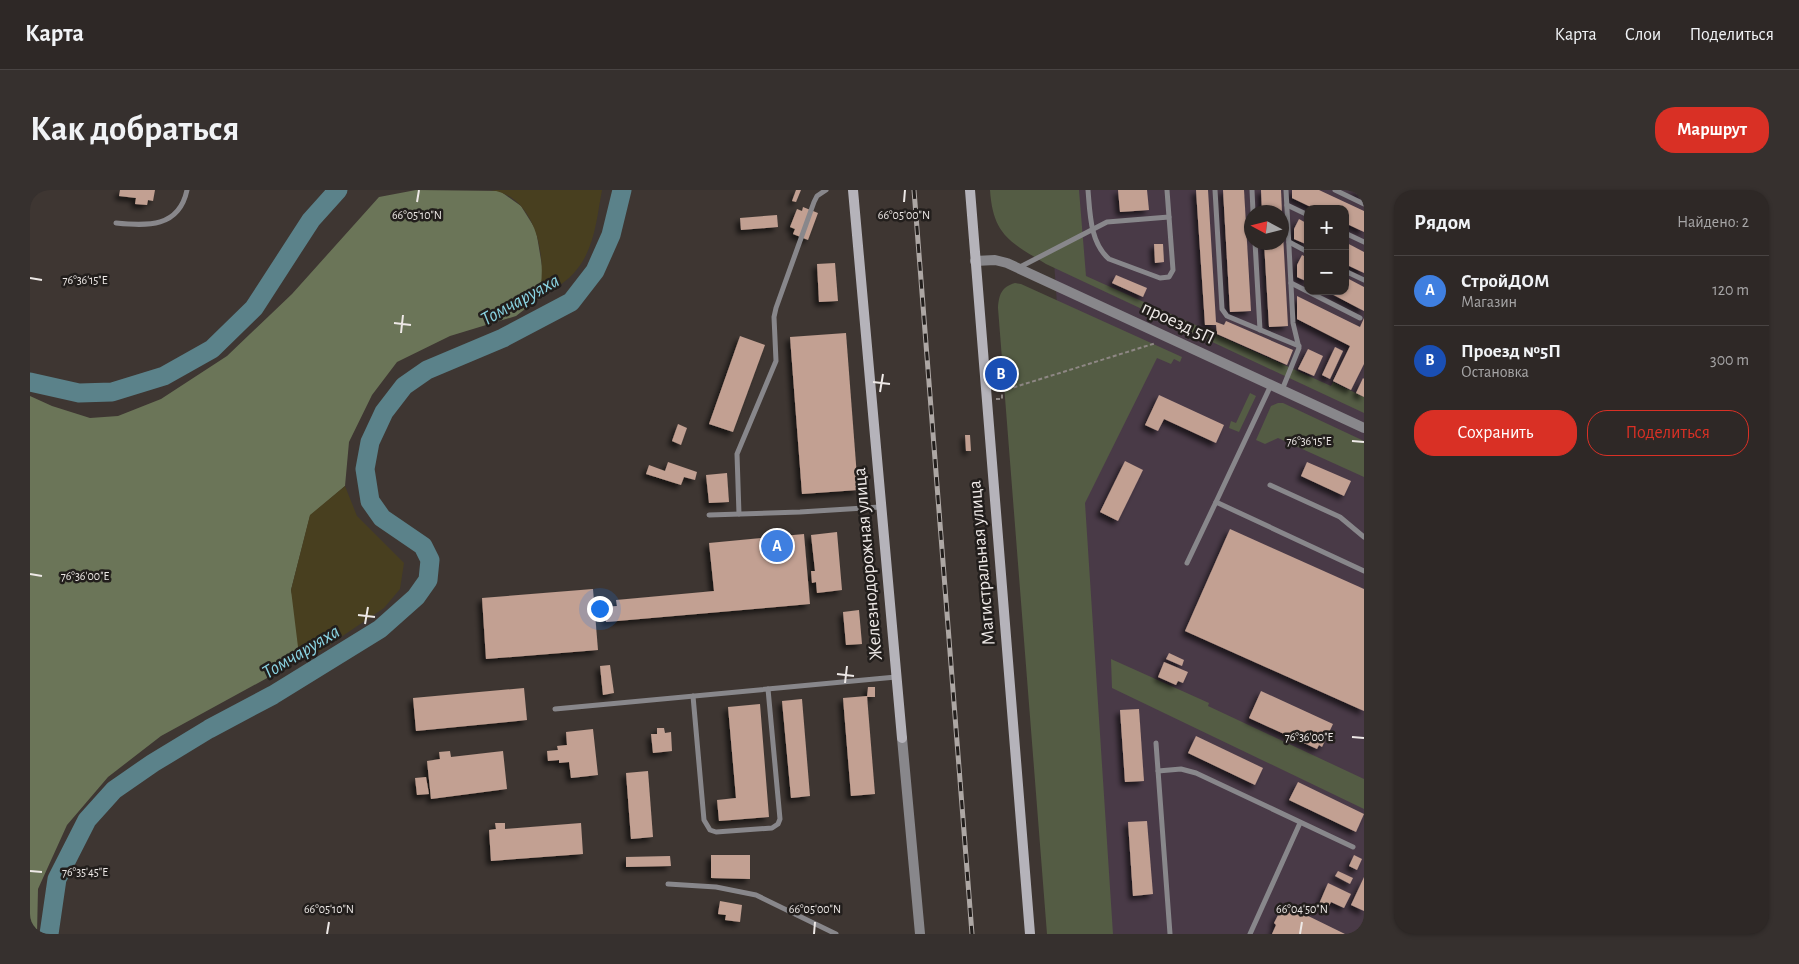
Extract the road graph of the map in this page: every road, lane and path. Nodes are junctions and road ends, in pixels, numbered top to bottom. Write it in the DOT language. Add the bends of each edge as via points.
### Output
graph roads {
  1 [pos="187,190"];
  2 [pos="826,190"];
  3 [pos="853,190"];
  4 [pos="970,190"];
  5 [pos="1088,190"];
  6 [pos="1166,190"];
  7 [pos="1215,190"];
  8 [pos="1252,190"];
  9 [pos="1286,190"];
  10 [pos="1335,190"];
  11 [pos="1364,204"];
  12 [pos="1253,205"];
  13 [pos="1287,205"];
  14 [pos="1289,206"];
  15 [pos="1304,213"];
  16 [pos="1169,217"];
  17 [pos="116,223"];
  18 [pos="1092,229"];
  19 [pos="1349,235"];
  20 [pos="1289,242"];
  21 [pos="1364,242"];
  22 [pos="1255,250"];
  23 [pos="1304,250"];
  24 [pos="975,261"];
  25 [pos="1018,268"];
  26 [pos="1349,273"];
  27 [pos="1364,280"];
  28 [pos="1291,283"];
  29 [pos="1360,318"];
  30 [pos="1260,330"];
  31 [pos="1170,339"];
  32 [pos="1299,346"];
  33 [pos="1271,385"];
  34 [pos="1282,390"];
  35 [pos="1002,399"];
  36 [pos="1364,428"];
  37 [pos="1270,485"];
  38 [pos="1216,502"];
  39 [pos="880,507"];
  40 [pos="739,514"];
  41 [pos="709,515"];
  42 [pos="1364,537"];
  43 [pos="1187,563"];
  44 [pos="1364,571"];
  45 [pos="896,676"];
  46 [pos="768,689"];
  47 [pos="693,696"];
  48 [pos="554,709"];
  49 [pos="902,738"];
  50 [pos="1156,743"];
  51 [pos="1158,771"];
  52 [pos="1300,823"];
  53 [pos="1352,847"];
  54 [pos="668,884"];
  55 [pos="836,934"];
  56 [pos="920,934"];
  57 [pos="1030,934"];
  58 [pos="1170,934"];
  59 [pos="1250,934"];
  1 -- 17 [label="lane" via="180,208 163,221 142,225"];
  2 -- 40 [label="lane" via="814,202 776,308 776,361 737,454"];
  3 -- 39 [label="main road, Железнодорожная улица"];
  4 -- 24 [label="main road, Магистральная улица"];
  5 -- 18 [label="lane"];
  6 -- 16 [label="lane"];
  7 -- 30 [label="lane" via="1222,309 1227,316"];
  8 -- 12 [label="lane"];
  9 -- 13 [label="lane"];
  10 -- 11 [label="lane"];
  14 -- 15 [label="lane"];
  16 -- 18 [label="lane" via="1107,222"];
  16 -- 18 [label="lane" via="1173,270 1170,277 1165,278 1109,259 1103,254"];
  18 -- 25 [label="lane"];
  19 -- 21 [label="lane"];
  20 -- 23 [label="lane"];
  20 -- 28 [label="lane"];
  22 -- 30 [label="lane"];
  24 -- 25 [label="street, проезд 5П" via="995,260"];
  24 -- 57 [label="main road, Магистральная улица"];
  25 -- 31 [label="street, проезд 5П"];
  26 -- 27 [label="lane"];
  28 -- 29 [label="lane"];
  28 -- 32 [label="lane" via="1293,323"];
  30 -- 32 [label="lane"];
  31 -- 33 [label="street, проезд 5П"];
  31 -- 35 [label="path" via="1002,391"];
  32 -- 34 [label="lane"];
  33 -- 34 [label="street, проезд 5П"];
  33 -- 38 [label="lane"];
  34 -- 36 [label="street, проезд 5П"];
  37 -- 42 [label="lane" via="1340,516"];
  38 -- 43 [label="lane"];
  38 -- 44 [label="lane"];
  39 -- 40 [label="lane"];
  39 -- 45 [label="main road, Железнодорожная улица"];
  40 -- 41 [label="lane"];
  45 -- 46 [label="lane"];
  45 -- 49 [label="main road, Железнодорожная улица"];
  46 -- 47 [label="lane"];
  46 -- 47 [label="lane" via="780,819 772,828 716,832 706,826"];
  47 -- 48 [label="lane"];
  49 -- 56 [label="street, Железнодорожная улица"];
  50 -- 51 [label="lane"];
  51 -- 52 [label="lane" via="1188,770"];
  51 -- 58 [label="lane"];
  52 -- 53 [label="lane"];
  52 -- 59 [label="lane"];
  54 -- 55 [label="lane" via="716,887 756,895"];
}
